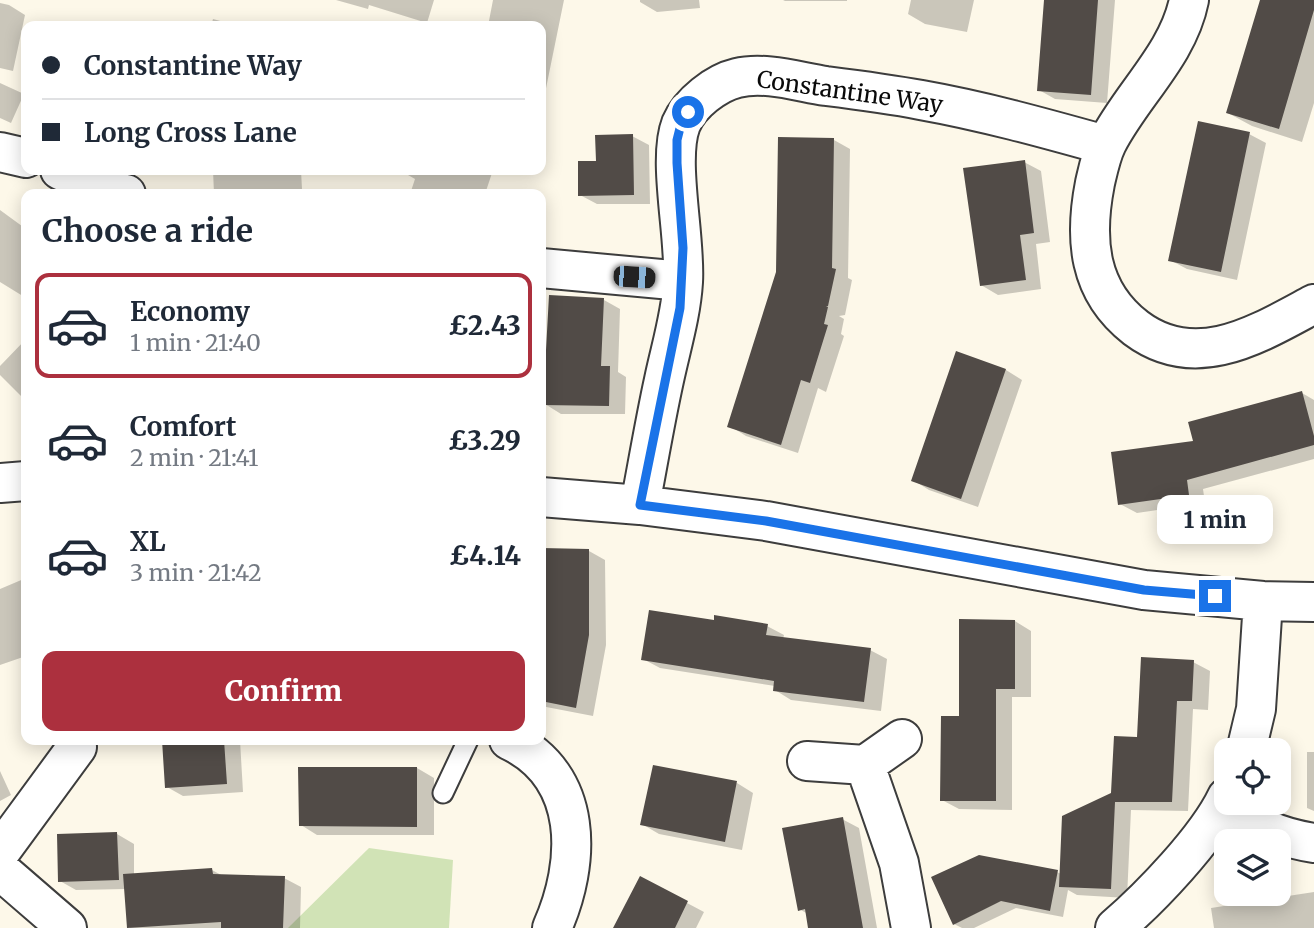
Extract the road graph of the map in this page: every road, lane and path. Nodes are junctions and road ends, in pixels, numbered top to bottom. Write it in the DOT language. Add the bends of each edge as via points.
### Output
graph roads {
  1 [pos="1189,0"];
  2 [pos="1105,145"];
  3 [pos="0,152"];
  4 [pos="21,157"];
  5 [pos="71,175"];
  6 [pos="100,189"];
  7 [pos="546,268"];
  8 [pos="683,281"];
  9 [pos="1314,304"];
  10 [pos="21,481"];
  11 [pos="0,483"];
  12 [pos="546,497"];
  13 [pos="640,505"];
  14 [pos="1263,601"];
  15 [pos="1314,602"];
  16 [pos="902,738"];
  17 [pos="1249,738"];
  18 [pos="75,745"];
  19 [pos="466,745"];
  20 [pos="517,745"];
  21 [pos="807,761"];
  22 [pos="865,765"];
  23 [pos="443,793"];
  24 [pos="1215,815"];
  25 [pos="1241,815"];
  26 [pos="1314,844"];
  27 [pos="0,852"];
  28 [pos="0,870"];
  29 [pos="67,928"];
  30 [pos="552,928"];
  31 [pos="911,928"];
  32 [pos="1115,928"];
  1 -- 2 [label="street" via="1168,51"];
  2 -- 8 [label="street, Constantine Way" via="922,100 771,78 724,82 697,101 681,124 677,140"];
  2 -- 9 [label="street" via="1091,203 1090,249 1103,291 1146,335 1201,350 1254,335"];
  3 -- 4 [label="street"];
  5 -- 6 [label="street"];
  7 -- 8 [label="street"];
  8 -- 13 [label="street, Constantine Way" via="676,337"];
  10 -- 11 [label="street"];
  12 -- 13 [label="street"];
  13 -- 14 [label="street" via="793,525 1144,590"];
  14 -- 15 [label="street"];
  14 -- 17 [label="street" via="1256,709"];
  16 -- 22 [label="street"];
  18 -- 27 [label="street"];
  19 -- 23 [label="lane"];
  20 -- 30 [label="street" via="554,779 570,820 569,879"];
  21 -- 22 [label="street"];
  22 -- 31 [label="street" via="893,840"];
  24 -- 32 [label="street" via="1164,879"];
  25 -- 26 [label="street" via="1267,832"];
  28 -- 29 [label="street"];
}
